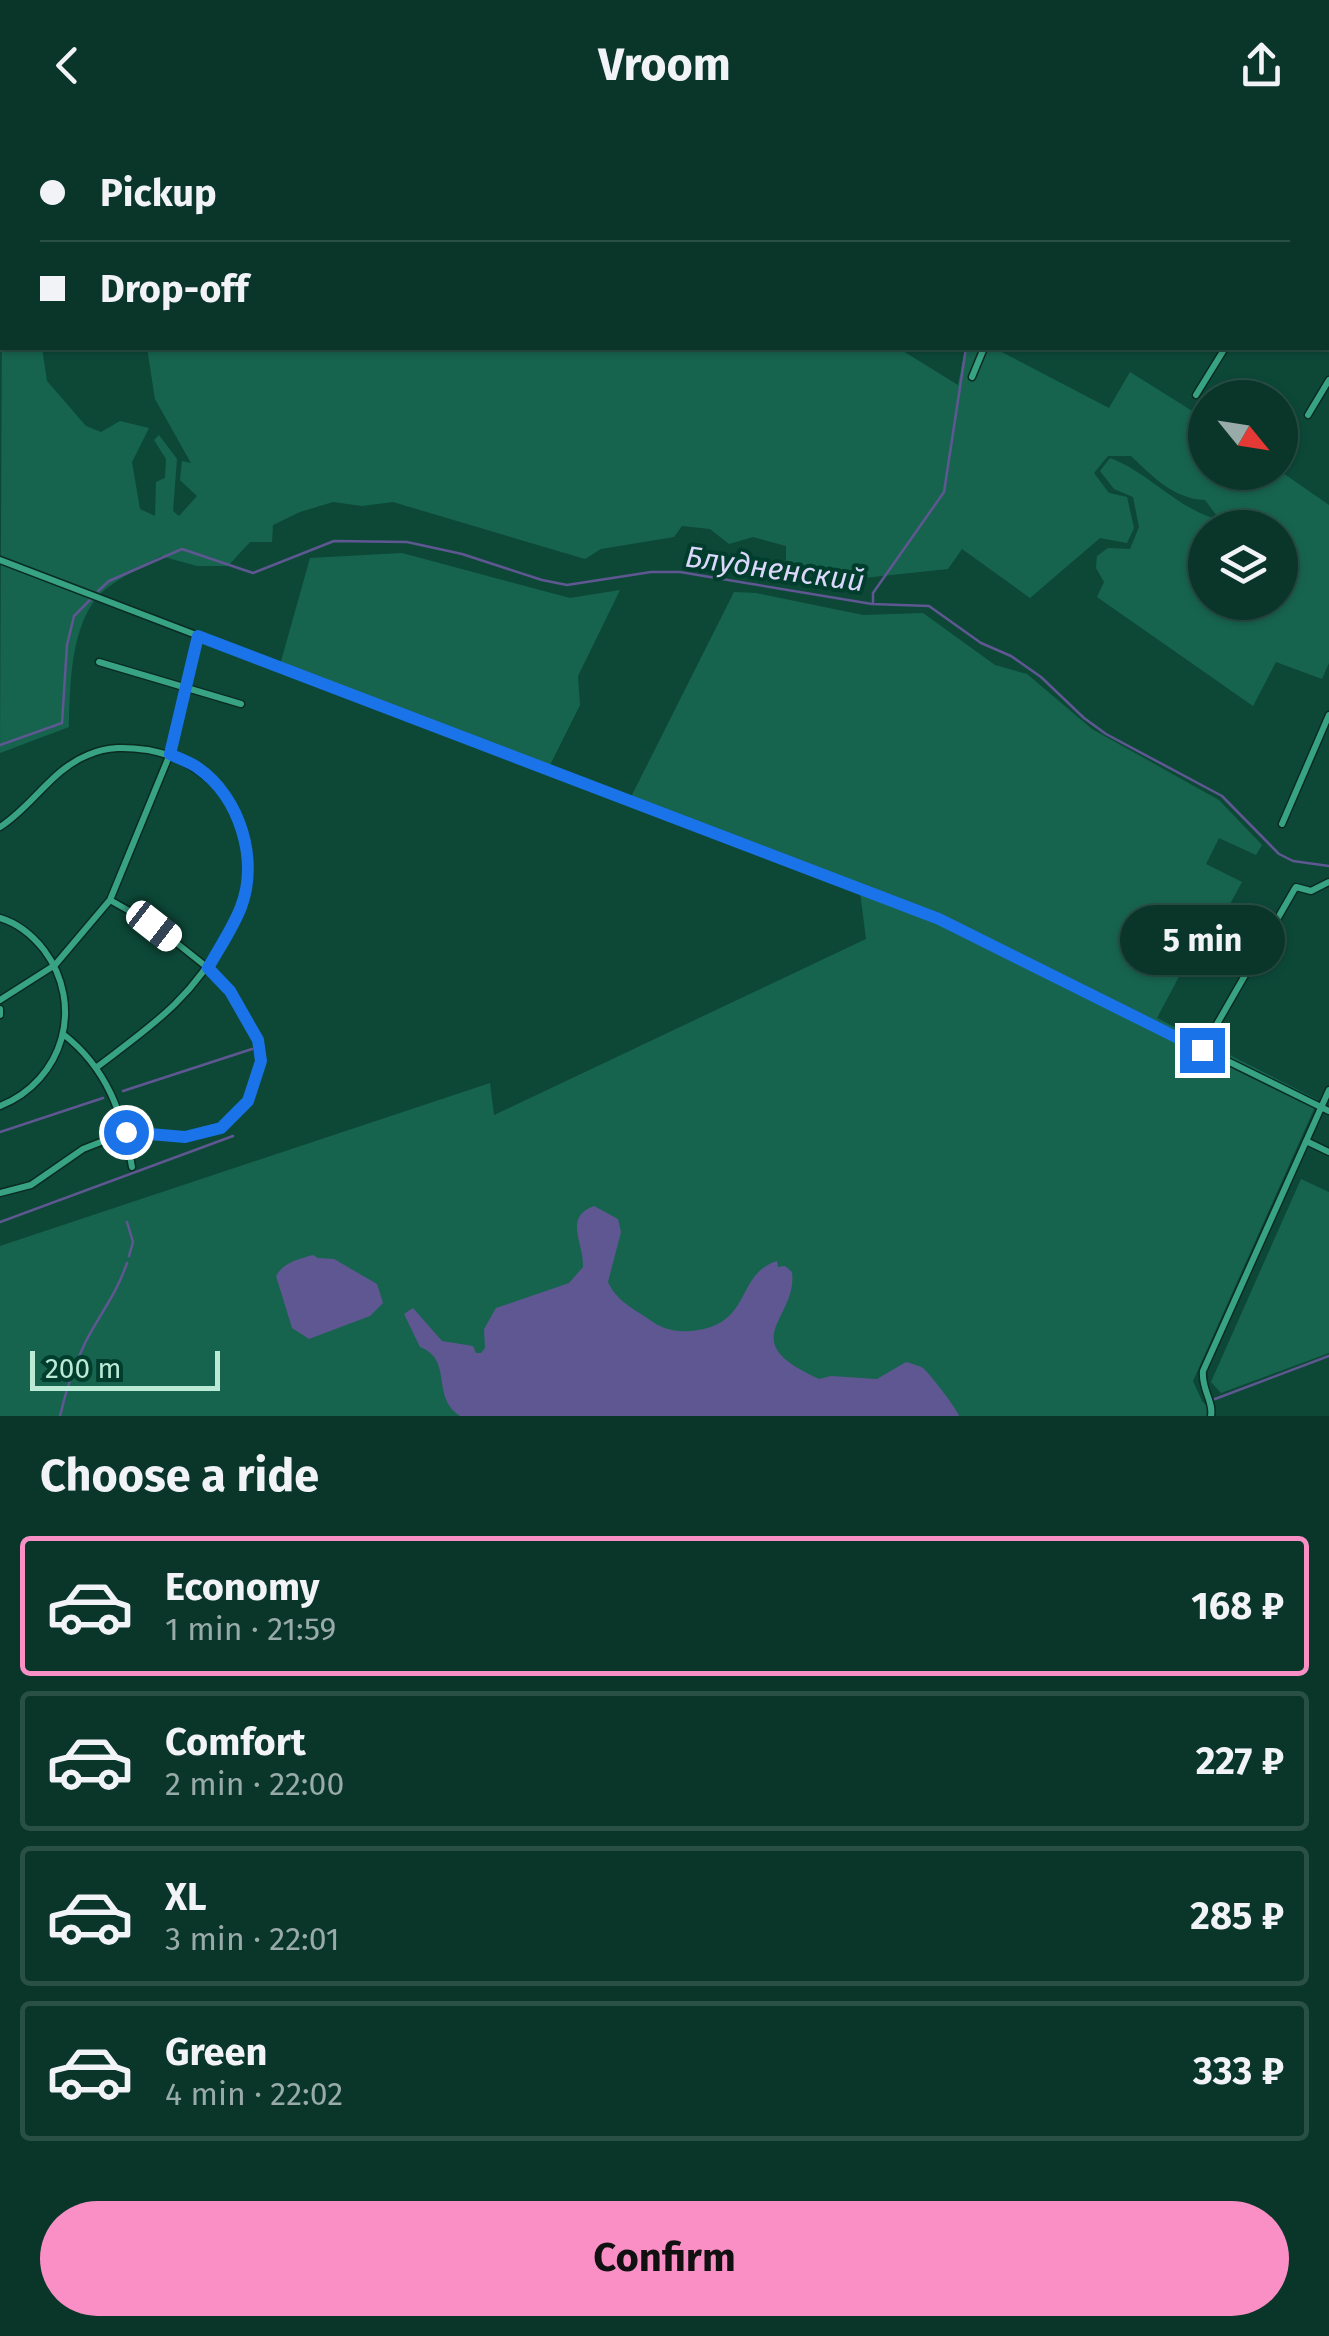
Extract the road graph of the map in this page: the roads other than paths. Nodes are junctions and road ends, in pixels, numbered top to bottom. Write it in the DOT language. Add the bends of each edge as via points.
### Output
graph roads {
  1 [pos="983,350"];
  2 [pos="1224,350"];
  3 [pos="972,377"];
  4 [pos="1205,380"];
  5 [pos="1329,380"];
  6 [pos="1308,416"];
  7 [pos="0,560"];
  8 [pos="198,636"];
  9 [pos="99,662"];
  10 [pos="186,686"];
  11 [pos="241,704"];
  12 [pos="1329,714"];
  13 [pos="170,754"];
  14 [pos="1282,824"];
  15 [pos="0,827"];
  16 [pos="1329,882"];
  17 [pos="110,900"];
  18 [pos="0,918"];
  19 [pos="55,964"];
  20 [pos="208,968"];
  21 [pos="0,1000"];
  22 [pos="63,1034"];
  23 [pos="1202,1050"];
  24 [pos="98,1067"];
  25 [pos="1329,1090"];
  26 [pos="0,1106"];
  27 [pos="1325,1110"];
  28 [pos="126,1132"];
  29 [pos="1306,1141"];
  30 [pos="1329,1152"];
  31 [pos="132,1167"];
  32 [pos="0,1193"];
  33 [pos="1211,1416"];
  1 -- 3 [label="street"];
  2 -- 4 [label="street"];
  5 -- 6 [label="street"];
  7 -- 8 [label="street"];
  8 -- 10 [label="street"];
  8 -- 23 [label="street" via="939,919"];
  9 -- 10 [label="street"];
  10 -- 11 [label="street"];
  10 -- 13 [label="street"];
  12 -- 14 [label="street"];
  13 -- 15 [label="street" via="123,746 90,754 66,766"];
  13 -- 17 [label="street"];
  13 -- 20 [label="street" via="221,790 242,828 249,868 242,906"];
  16 -- 23 [label="street" via="1311,891 1296,887"];
  17 -- 19 [label="street"];
  17 -- 20 [label="street"];
  18 -- 19 [label="street" via="36,939"];
  19 -- 21 [label="street"];
  19 -- 22 [label="street" via="65,994"];
  20 -- 24 [label="street" via="182,1000"];
  20 -- 28 [label="street" via="258,1040 261,1061 248,1101 221,1128 185,1137"];
  22 -- 24 [label="street"];
  22 -- 26 [label="street" via="41,1080"];
  23 -- 27 [label="street"];
  24 -- 28 [label="street"];
  25 -- 27 [label="street"];
  27 -- 29 [label="street"];
  28 -- 31 [label="street"];
  28 -- 32 [label="street" via="83,1149 31,1185"];
  29 -- 30 [label="street"];
  29 -- 33 [label="street" via="1204,1371"];
}
